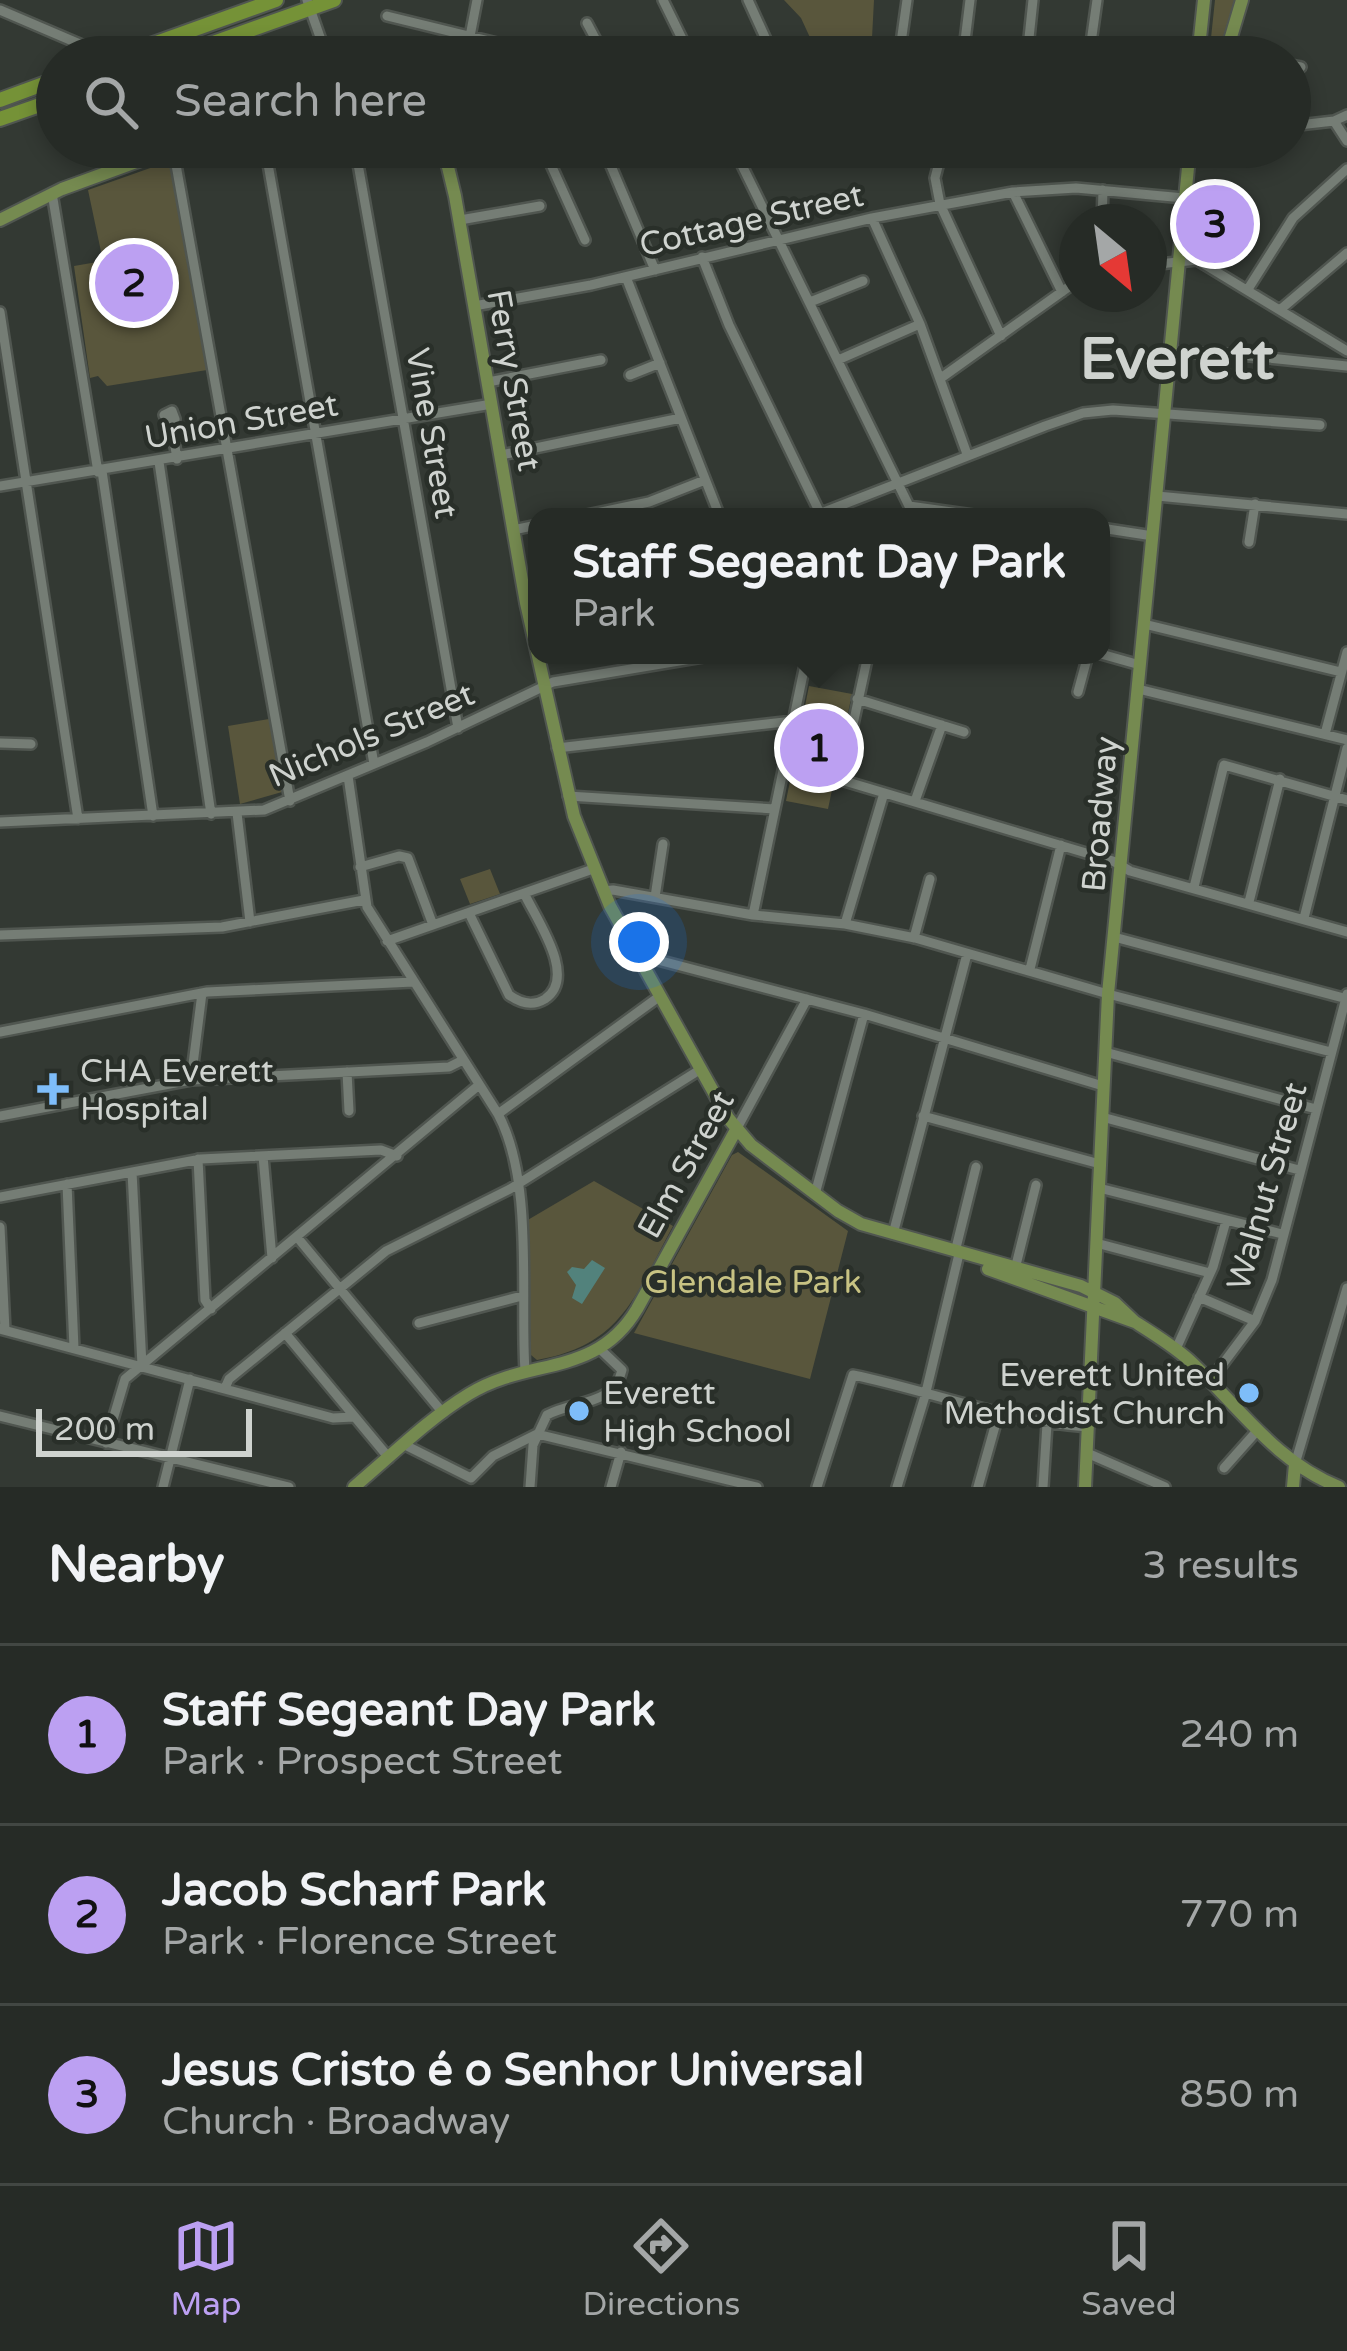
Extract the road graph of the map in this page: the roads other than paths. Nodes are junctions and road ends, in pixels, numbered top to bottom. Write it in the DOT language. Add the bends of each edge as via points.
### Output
graph roads {
  1 [pos="276,0"];
  2 [pos="334,0"];
  3 [pos="477,0"];
  4 [pos="663,0"];
  5 [pos="748,0"];
  6 [pos="907,0"];
  7 [pos="970,0"];
  8 [pos="1033,0"];
  9 [pos="1097,0"];
  10 [pos="1204,0"];
  11 [pos="1242,0"];
  12 [pos="308,4"];
  13 [pos="0,10"];
  14 [pos="387,16"];
  15 [pos="587,23"];
  16 [pos="61,36"];
  17 [pos="176,36"];
  18 [pos="227,36"];
  19 [pos="319,36"];
  20 [pos="470,36"];
  21 [pos="594,36"];
  22 [pos="681,36"];
  23 [pos="764,36"];
  24 [pos="902,36"];
  25 [pos="966,36"];
  26 [pos="1029,36"];
  27 [pos="1092,36"];
  28 [pos="1200,36"];
  29 [pos="1232,36"];
  30 [pos="36,87"];
  31 [pos="0,100"];
  32 [pos="36,106"];
  33 [pos="1347,115"];
  34 [pos="0,119"];
  35 [pos="1334,121"];
  36 [pos="1311,124"];
  37 [pos="1347,141"];
  38 [pos="120,168"];
  39 [pos="178,168"];
  40 [pos="269,168"];
  41 [pos="360,168"];
  42 [pos="450,168"];
  43 [pos="552,168"];
  44 [pos="612,168"];
  45 [pos="744,168"];
  46 [pos="938,168"];
  47 [pos="1188,168"];
  48 [pos="1347,169"];
  49 [pos="1103,190"];
  50 [pos="1013,192"];
  51 [pos="52,193"];
  52 [pos="1184,198"];
  53 [pos="940,204"];
  54 [pos="1103,204"];
  55 [pos="540,206"];
  56 [pos="872,218"];
  57 [pos="0,220"];
  58 [pos="460,220"];
  59 [pos="780,239"];
  60 [pos="585,240"];
  61 [pos="1347,253"];
  62 [pos="702,257"];
  63 [pos="1179,261"];
  64 [pos="1167,263"];
  65 [pos="656,270"];
  66 [pos="626,277"];
  67 [pos="863,281"];
  68 [pos="1059,286"];
  69 [pos="1247,289"];
  70 [pos="1059,294"];
  71 [pos="810,302"];
  72 [pos="474,306"];
  73 [pos="1282,309"];
  74 [pos="0,312"];
  75 [pos="920,324"];
  76 [pos="1001,336"];
  77 [pos="1342,348"];
  78 [pos="1171,352"];
  79 [pos="601,360"];
  80 [pos="838,360"];
  81 [pos="660,364"];
  82 [pos="1341,365"];
  83 [pos="630,375"];
  84 [pos="941,378"];
  85 [pos="488,382"];
  86 [pos="492,404"];
  87 [pos="1165,416"];
  88 [pos="681,418"];
  89 [pos="404,419"];
  90 [pos="171,422"];
  91 [pos="1320,425"];
  92 [pos="316,435"];
  93 [pos="228,451"];
  94 [pos="968,454"];
  95 [pos="501,455"];
  96 [pos="177,460"];
  97 [pos="159,462"];
  98 [pos="100,472"];
  99 [pos="705,480"];
  100 [pos="898,482"];
  101 [pos="26,483"];
  102 [pos="0,487"];
  103 [pos="1157,496"];
  104 [pos="1256,505"];
  105 [pos="620,508"];
  106 [pos="716,508"];
  107 [pos="812,508"];
  108 [pos="833,508"];
  109 [pos="906,508"];
  110 [pos="1347,514"];
  111 [pos="528,527"];
  112 [pos="1110,529"];
  113 [pos="514,530"];
  114 [pos="1153,536"];
  115 [pos="1249,542"];
  116 [pos="528,589"];
  117 [pos="1144,624"];
  118 [pos="1347,652"];
  119 [pos="1110,657"];
  120 [pos="540,664"];
  121 [pos="662,664"];
  122 [pos="806,664"];
  123 [pos="866,664"];
  124 [pos="1086,664"];
  125 [pos="1140,665"];
  126 [pos="1341,672"];
  127 [pos="543,688"];
  128 [pos="1138,688"];
  129 [pos="1078,692"];
  130 [pos="857,699"];
  131 [pos="793,721"];
  132 [pos="942,725"];
  133 [pos="458,728"];
  134 [pos="964,732"];
  135 [pos="1325,734"];
  136 [pos="0,743"];
  137 [pos="31,744"];
  138 [pos="1347,744"];
  139 [pos="557,748"];
  140 [pos="374,764"];
  141 [pos="348,776"];
  142 [pos="1280,778"];
  143 [pos="884,793"];
  144 [pos="568,796"];
  145 [pos="1341,798"];
  146 [pos="290,801"];
  147 [pos="915,801"];
  148 [pos="775,809"];
  149 [pos="237,813"];
  150 [pos="211,814"];
  151 [pos="153,816"];
  152 [pos="78,819"];
  153 [pos="0,822"];
  154 [pos="664,844"];
  155 [pos="1061,845"];
  156 [pos="1121,866"];
  157 [pos="360,867"];
  158 [pos="592,869"];
  159 [pos="930,879"];
  160 [pos="1194,887"];
  161 [pos="602,891"];
  162 [pos="524,893"];
  163 [pos="655,897"];
  164 [pos="364,900"];
  165 [pos="1249,902"];
  166 [pos="469,913"];
  167 [pos="753,915"];
  168 [pos="1304,918"];
  169 [pos="250,922"];
  170 [pos="845,924"];
  171 [pos="433,925"];
  172 [pos="1347,932"];
  173 [pos="0,935"];
  174 [pos="1114,937"];
  175 [pos="914,938"];
  176 [pos="387,941"];
  177 [pos="967,953"];
  178 [pos="640,960"];
  179 [pos="1030,970"];
  180 [pos="413,982"];
  181 [pos="202,993"];
  182 [pos="1108,994"];
  183 [pos="659,996"];
  184 [pos="1347,997"];
  185 [pos="807,999"];
  186 [pos="864,1014"];
  187 [pos="0,1032"];
  188 [pos="944,1039"];
  189 [pos="1105,1052"];
  190 [pos="1331,1052"];
  191 [pos="463,1060"];
  192 [pos="701,1069"];
  193 [pos="347,1072"];
  194 [pos="190,1080"];
  195 [pos="479,1085"];
  196 [pos="1102,1086"];
  197 [pos="1316,1109"];
  198 [pos="349,1111"];
  199 [pos="498,1114"];
  200 [pos="0,1116"];
  201 [pos="923,1116"];
  202 [pos="1102,1117"];
  203 [pos="736,1130"];
  204 [pos="263,1156"];
  205 [pos="397,1156"];
  206 [pos="198,1159"];
  207 [pos="1100,1164"];
  208 [pos="976,1167"];
  209 [pos="1299,1170"];
  210 [pos="132,1172"];
  211 [pos="518,1183"];
  212 [pos="67,1184"];
  213 [pos="1036,1185"];
  214 [pos="1099,1188"];
  215 [pos="815,1194"];
  216 [pos="0,1197"];
  217 [pos="1226,1221"];
  218 [pos="0,1227"];
  219 [pos="893,1234"];
  220 [pos="1282,1234"];
  221 [pos="297,1237"];
  222 [pos="1096,1243"];
  223 [pos="958,1253"];
  224 [pos="272,1258"];
  225 [pos="1210,1273"];
  226 [pos="1014,1274"];
  227 [pos="339,1288"];
  228 [pos="1347,1288"];
  229 [pos="522,1295"];
  230 [pos="1199,1297"];
  231 [pos="1094,1300"];
  232 [pos="211,1309"];
  233 [pos="1255,1321"];
  234 [pos="419,1323"];
  235 [pos="2,1330"];
  236 [pos="285,1333"];
  237 [pos="74,1348"];
  238 [pos="600,1349"];
  239 [pos="1176,1349"];
  240 [pos="142,1365"];
  241 [pos="525,1371"];
  242 [pos="190,1379"];
  243 [pos="1210,1381"];
  244 [pos="225,1388"];
  245 [pos="926,1390"];
  246 [pos="999,1412"];
  247 [pos="443,1413"];
  248 [pos="0,1416"];
  249 [pos="354,1417"];
  250 [pos="1047,1424"];
  251 [pos="1088,1427"];
  252 [pos="1256,1432"];
  253 [pos="537,1434"];
  254 [pos="106,1443"];
  255 [pos="405,1445"];
  256 [pos="621,1452"];
  257 [pos="1087,1453"];
  258 [pos="170,1458"];
  259 [pos="389,1458"];
  260 [pos="1295,1464"];
  261 [pos="1224,1468"];
  262 [pos="709,1474"];
  263 [pos="163,1487"];
  264 [pos="289,1487"];
  265 [pos="354,1487"];
  266 [pos="530,1487"];
  267 [pos="611,1487"];
  268 [pos="706,1487"];
  269 [pos="757,1487"];
  270 [pos="818,1487"];
  271 [pos="897,1487"];
  272 [pos="978,1487"];
  273 [pos="1042,1487"];
  274 [pos="1085,1487"];
  275 [pos="1166,1487"];
  276 [pos="1293,1487"];
  277 [pos="1340,1487"];
  1 -- 17 [label="highway"];
  2 -- 12 [label="highway"];
  3 -- 20 [label="street"];
  4 -- 22 [label="street"];
  5 -- 23 [label="street"];
  6 -- 24 [label="street"];
  7 -- 25 [label="street"];
  8 -- 26 [label="street"];
  9 -- 27 [label="street"];
  10 -- 28 [label="main road"];
  11 -- 29 [label="main road"];
  12 -- 18 [label="highway"];
  12 -- 19 [label="street"];
  13 -- 16 [label="street"];
  14 -- 20 [label="street"];
  15 -- 21 [label="street"];
  30 -- 31 [label="highway"];
  32 -- 34 [label="highway"];
  33 -- 35 [label="street"];
  35 -- 36 [label="street"];
  35 -- 37 [label="street"];
  38 -- 51 [label="main road"];
  39 -- 93 [label="street"];
  40 -- 92 [label="street"];
  41 -- 89 [label="street, Vine Street"];
  42 -- 58 [label="main road, Ferry Street"];
  43 -- 60 [label="street"];
  44 -- 65 [label="street"];
  45 -- 59 [label="street"];
  46 -- 53 [label="street"];
  47 -- 52 [label="main road, Broadway"];
  48 -- 69 [label="street" via="1293,218"];
  49 -- 50 [label="street, Cottage Street"];
  49 -- 52 [label="street, Cottage Street"];
  49 -- 54 [label="street"];
  50 -- 53 [label="street, Cottage Street"];
  50 -- 68 [label="street"];
  51 -- 57 [label="main road"];
  51 -- 98 [label="street"];
  52 -- 63 [label="main road, Broadway"];
  53 -- 56 [label="street, Cottage Street"];
  53 -- 76 [label="street"];
  55 -- 58 [label="street"];
  56 -- 59 [label="street, Cottage Street"];
  56 -- 75 [label="street"];
  58 -- 72 [label="main road, Ferry Street"];
  59 -- 62 [label="street, Cottage Street"];
  59 -- 71 [label="street"];
  61 -- 73 [label="street"];
  62 -- 65 [label="street, Cottage Street"];
  62 -- 107 [label="street"];
  63 -- 64 [label="street"];
  63 -- 69 [label="street" via="1197,260"];
  63 -- 78 [label="main road, Broadway"];
  65 -- 66 [label="street, Cottage Street"];
  66 -- 72 [label="street, Cottage Street"];
  66 -- 81 [label="street"];
  67 -- 71 [label="street"];
  69 -- 73 [label="street"];
  70 -- 76 [label="street"];
  71 -- 80 [label="street"];
  72 -- 85 [label="main road, Ferry Street"];
  73 -- 77 [label="street"];
  74 -- 101 [label="street"];
  75 -- 80 [label="street"];
  75 -- 84 [label="street"];
  76 -- 84 [label="street"];
  77 -- 82 [label="street"];
  78 -- 82 [label="street"];
  78 -- 87 [label="main road, Broadway"];
  79 -- 85 [label="street"];
  80 -- 100 [label="street"];
  81 -- 83 [label="street"];
  81 -- 88 [label="street"];
  84 -- 94 [label="street"];
  85 -- 86 [label="main road, Ferry Street"];
  86 -- 89 [label="street, Union Street"];
  86 -- 95 [label="main road, Ferry Street"];
  87 -- 91 [label="street"];
  87 -- 94 [label="street" via="1083,413"];
  87 -- 103 [label="main road, Broadway"];
  88 -- 95 [label="street"];
  88 -- 99 [label="street"];
  89 -- 92 [label="street, Union Street"];
  89 -- 133 [label="street, Vine Street"];
  90 -- 96 [label="street"];
  92 -- 93 [label="street, Union Street"];
  92 -- 140 [label="street"];
  93 -- 96 [label="street, Union Street"];
  93 -- 146 [label="street"];
  94 -- 100 [label="street"];
  95 -- 113 [label="main road, Ferry Street"];
  96 -- 97 [label="street, Union Street"];
  97 -- 98 [label="street, Union Street"];
  97 -- 150 [label="street"];
  98 -- 101 [label="street, Union Street"];
  98 -- 151 [label="street"];
  99 -- 105 [label="street"];
  99 -- 106 [label="street"];
  100 -- 108 [label="street"];
  100 -- 109 [label="street"];
  101 -- 102 [label="street, Union Street"];
  101 -- 152 [label="street"];
  103 -- 104 [label="street"];
  103 -- 114 [label="main road, Broadway"];
  104 -- 110 [label="street"];
  104 -- 115 [label="street"];
  111 -- 113 [label="street"];
  112 -- 114 [label="street"];
  113 -- 116 [label="main road, Ferry Street"];
  114 -- 117 [label="main road, Broadway"];
  117 -- 125 [label="main road, Broadway"];
  117 -- 126 [label="street"];
  118 -- 126 [label="street"];
  119 -- 125 [label="street"];
  120 -- 127 [label="main road, Ferry Street"];
  121 -- 127 [label="street, Nichols Street"];
  122 -- 131 [label="street"];
  123 -- 130 [label="street"];
  124 -- 129 [label="street"];
  125 -- 128 [label="main road, Broadway"];
  126 -- 135 [label="street"];
  127 -- 133 [label="street, Nichols Street"];
  127 -- 139 [label="main road, Ferry Street"];
  128 -- 135 [label="street"];
  128 -- 156 [label="main road, Broadway"];
  130 -- 132 [label="street"];
  130 -- 143 [label="street" via="841,780"];
  131 -- 139 [label="street"];
  131 -- 148 [label="street"];
  132 -- 134 [label="street"];
  132 -- 147 [label="street"];
  133 -- 140 [label="street, Nichols Street"];
  135 -- 138 [label="street"];
  136 -- 137 [label="street"];
  138 -- 145 [label="street"];
  139 -- 144 [label="main road, Ferry Street"];
  140 -- 141 [label="street, Nichols Street"];
  141 -- 146 [label="street, Nichols Street"];
  141 -- 157 [label="street"];
  142 -- 145 [label="street"];
  142 -- 160 [label="street" via="1224,765"];
  142 -- 165 [label="street"];
  143 -- 147 [label="street"];
  143 -- 170 [label="street"];
  144 -- 148 [label="street"];
  144 -- 158 [label="main road, Ferry Street"];
  145 -- 168 [label="street"];
  146 -- 149 [label="street, Nichols Street"];
  147 -- 155 [label="street"];
  148 -- 167 [label="street"];
  149 -- 150 [label="street, Nichols Street"];
  149 -- 169 [label="street"];
  150 -- 151 [label="street, Nichols Street"];
  151 -- 152 [label="street, Nichols Street"];
  152 -- 153 [label="street, Nichols Street"];
  154 -- 163 [label="street"];
  155 -- 156 [label="street"];
  155 -- 179 [label="street"];
  156 -- 160 [label="street"];
  156 -- 174 [label="main road, Broadway"];
  157 -- 164 [label="street"];
  157 -- 171 [label="street" via="405,851"];
  158 -- 161 [label="main road, Ferry Street"];
  158 -- 162 [label="street"];
  159 -- 175 [label="street"];
  160 -- 165 [label="street"];
  161 -- 163 [label="street"];
  161 -- 178 [label="main road, Ferry Street"];
  162 -- 166 [label="street"];
  162 -- 166 [label="street" via="559,972 556,988 538,1002 509,995"];
  163 -- 167 [label="street"];
  164 -- 169 [label="street"];
  164 -- 176 [label="street"];
  165 -- 168 [label="street"];
  166 -- 171 [label="street"];
  167 -- 170 [label="street"];
  168 -- 172 [label="street"];
  169 -- 173 [label="street"];
  170 -- 175 [label="street"];
  171 -- 176 [label="street"];
  174 -- 182 [label="main road, Broadway"];
  174 -- 184 [label="street"];
  175 -- 177 [label="street"];
  176 -- 180 [label="street"];
  177 -- 179 [label="street"];
  177 -- 188 [label="street"];
  178 -- 183 [label="main road, Ferry Street"];
  178 -- 185 [label="street"];
  179 -- 182 [label="street"];
  180 -- 181 [label="street"];
  180 -- 191 [label="street"];
  181 -- 187 [label="street"];
  181 -- 194 [label="street"];
  182 -- 189 [label="main road, Broadway"];
  182 -- 190 [label="street"];
  183 -- 192 [label="main road, Ferry Street"];
  183 -- 199 [label="street"];
  184 -- 190 [label="street, Walnut Street"];
  185 -- 186 [label="street"];
  185 -- 203 [label="street, Elm Street"];
  186 -- 188 [label="street"];
  186 -- 215 [label="street"];
  188 -- 196 [label="street"];
  188 -- 201 [label="street"];
  189 -- 196 [label="main road, Broadway"];
  189 -- 197 [label="street"];
  190 -- 197 [label="street, Walnut Street"];
  191 -- 193 [label="street"];
  191 -- 195 [label="street"];
  192 -- 203 [label="main road, Ferry Street"];
  192 -- 211 [label="street"];
  193 -- 194 [label="street"];
  193 -- 198 [label="street"];
  194 -- 200 [label="street"];
  195 -- 199 [label="street"];
  195 -- 205 [label="street"];
  196 -- 202 [label="main road, Broadway"];
  197 -- 209 [label="street, Walnut Street"];
  199 -- 211 [label="street"];
  201 -- 207 [label="street"];
  201 -- 219 [label="street"];
  202 -- 207 [label="main road, Broadway"];
  202 -- 209 [label="street"];
  203 -- 215 [label="main road, Ferry Street"];
  203 -- 238 [label="main road, Elm Street" via="635,1312"];
  204 -- 205 [label="street"];
  204 -- 206 [label="street"];
  204 -- 224 [label="street"];
  205 -- 221 [label="street"];
  206 -- 210 [label="street"];
  206 -- 232 [label="street"];
  207 -- 214 [label="main road, Broadway"];
  208 -- 223 [label="street"];
  209 -- 220 [label="street, Walnut Street"];
  210 -- 212 [label="street"];
  210 -- 240 [label="street"];
  211 -- 227 [label="street" via="393,1247"];
  211 -- 229 [label="street"];
  212 -- 216 [label="street"];
  212 -- 237 [label="street"];
  213 -- 226 [label="street"];
  214 -- 217 [label="street"];
  214 -- 222 [label="main road, Broadway"];
  215 -- 219 [label="main road, Ferry Street"];
  217 -- 220 [label="street"];
  217 -- 225 [label="street"];
  218 -- 235 [label="street"];
  219 -- 223 [label="main road, Ferry Street"];
  220 -- 233 [label="street, Walnut Street"];
  221 -- 224 [label="street"];
  221 -- 227 [label="street"];
  222 -- 225 [label="street"];
  222 -- 231 [label="main road, Broadway"];
  223 -- 226 [label="main road, Ferry Street"];
  223 -- 245 [label="street"];
  224 -- 232 [label="street"];
  225 -- 230 [label="street"];
  226 -- 231 [label="main road, Ferry Street"];
  227 -- 236 [label="street"];
  227 -- 247 [label="street"];
  228 -- 260 [label="street"];
  229 -- 234 [label="street"];
  229 -- 241 [label="street"];
  230 -- 233 [label="street"];
  230 -- 239 [label="street"];
  231 -- 239 [label="main road, Ferry Street" via="1115,1303"];
  231 -- 251 [label="main road, Broadway"];
  232 -- 240 [label="street"];
  233 -- 243 [label="street, Walnut Street"];
  235 -- 237 [label="street"];
  236 -- 244 [label="street"];
  236 -- 249 [label="street"];
  237 -- 240 [label="street"];
  238 -- 241 [label="main road"];
  238 -- 253 [label="street" via="622,1370 616,1389 550,1413"];
  239 -- 243 [label="main road, Ferry Street"];
  240 -- 242 [label="street"];
  240 -- 254 [label="street" via="121,1385"];
  241 -- 247 [label="main road"];
  242 -- 244 [label="street"];
  242 -- 258 [label="street"];
  243 -- 252 [label="main road, Ferry Street"];
  244 -- 249 [label="street"];
  245 -- 246 [label="street"];
  245 -- 270 [label="street" via="853,1375"];
  245 -- 271 [label="street"];
  246 -- 250 [label="street"];
  246 -- 272 [label="street"];
  247 -- 255 [label="main road"];
  248 -- 254 [label="street"];
  249 -- 259 [label="street"];
  250 -- 251 [label="street"];
  250 -- 273 [label="street"];
  251 -- 257 [label="main road, Broadway"];
  252 -- 260 [label="main road, Ferry Street"];
  252 -- 261 [label="street"];
  253 -- 255 [label="street" via="496,1454 471,1478"];
  253 -- 256 [label="street"];
  253 -- 266 [label="street"];
  254 -- 258 [label="street"];
  255 -- 259 [label="main road"];
  256 -- 262 [label="street"];
  256 -- 267 [label="street"];
  257 -- 274 [label="main road, Broadway"];
  257 -- 275 [label="street"];
  258 -- 263 [label="street"];
  258 -- 264 [label="street"];
  259 -- 265 [label="main road"];
  260 -- 276 [label="main road"];
  260 -- 277 [label="main road, Ferry Street"];
  262 -- 268 [label="street"];
  262 -- 269 [label="street"];
}
